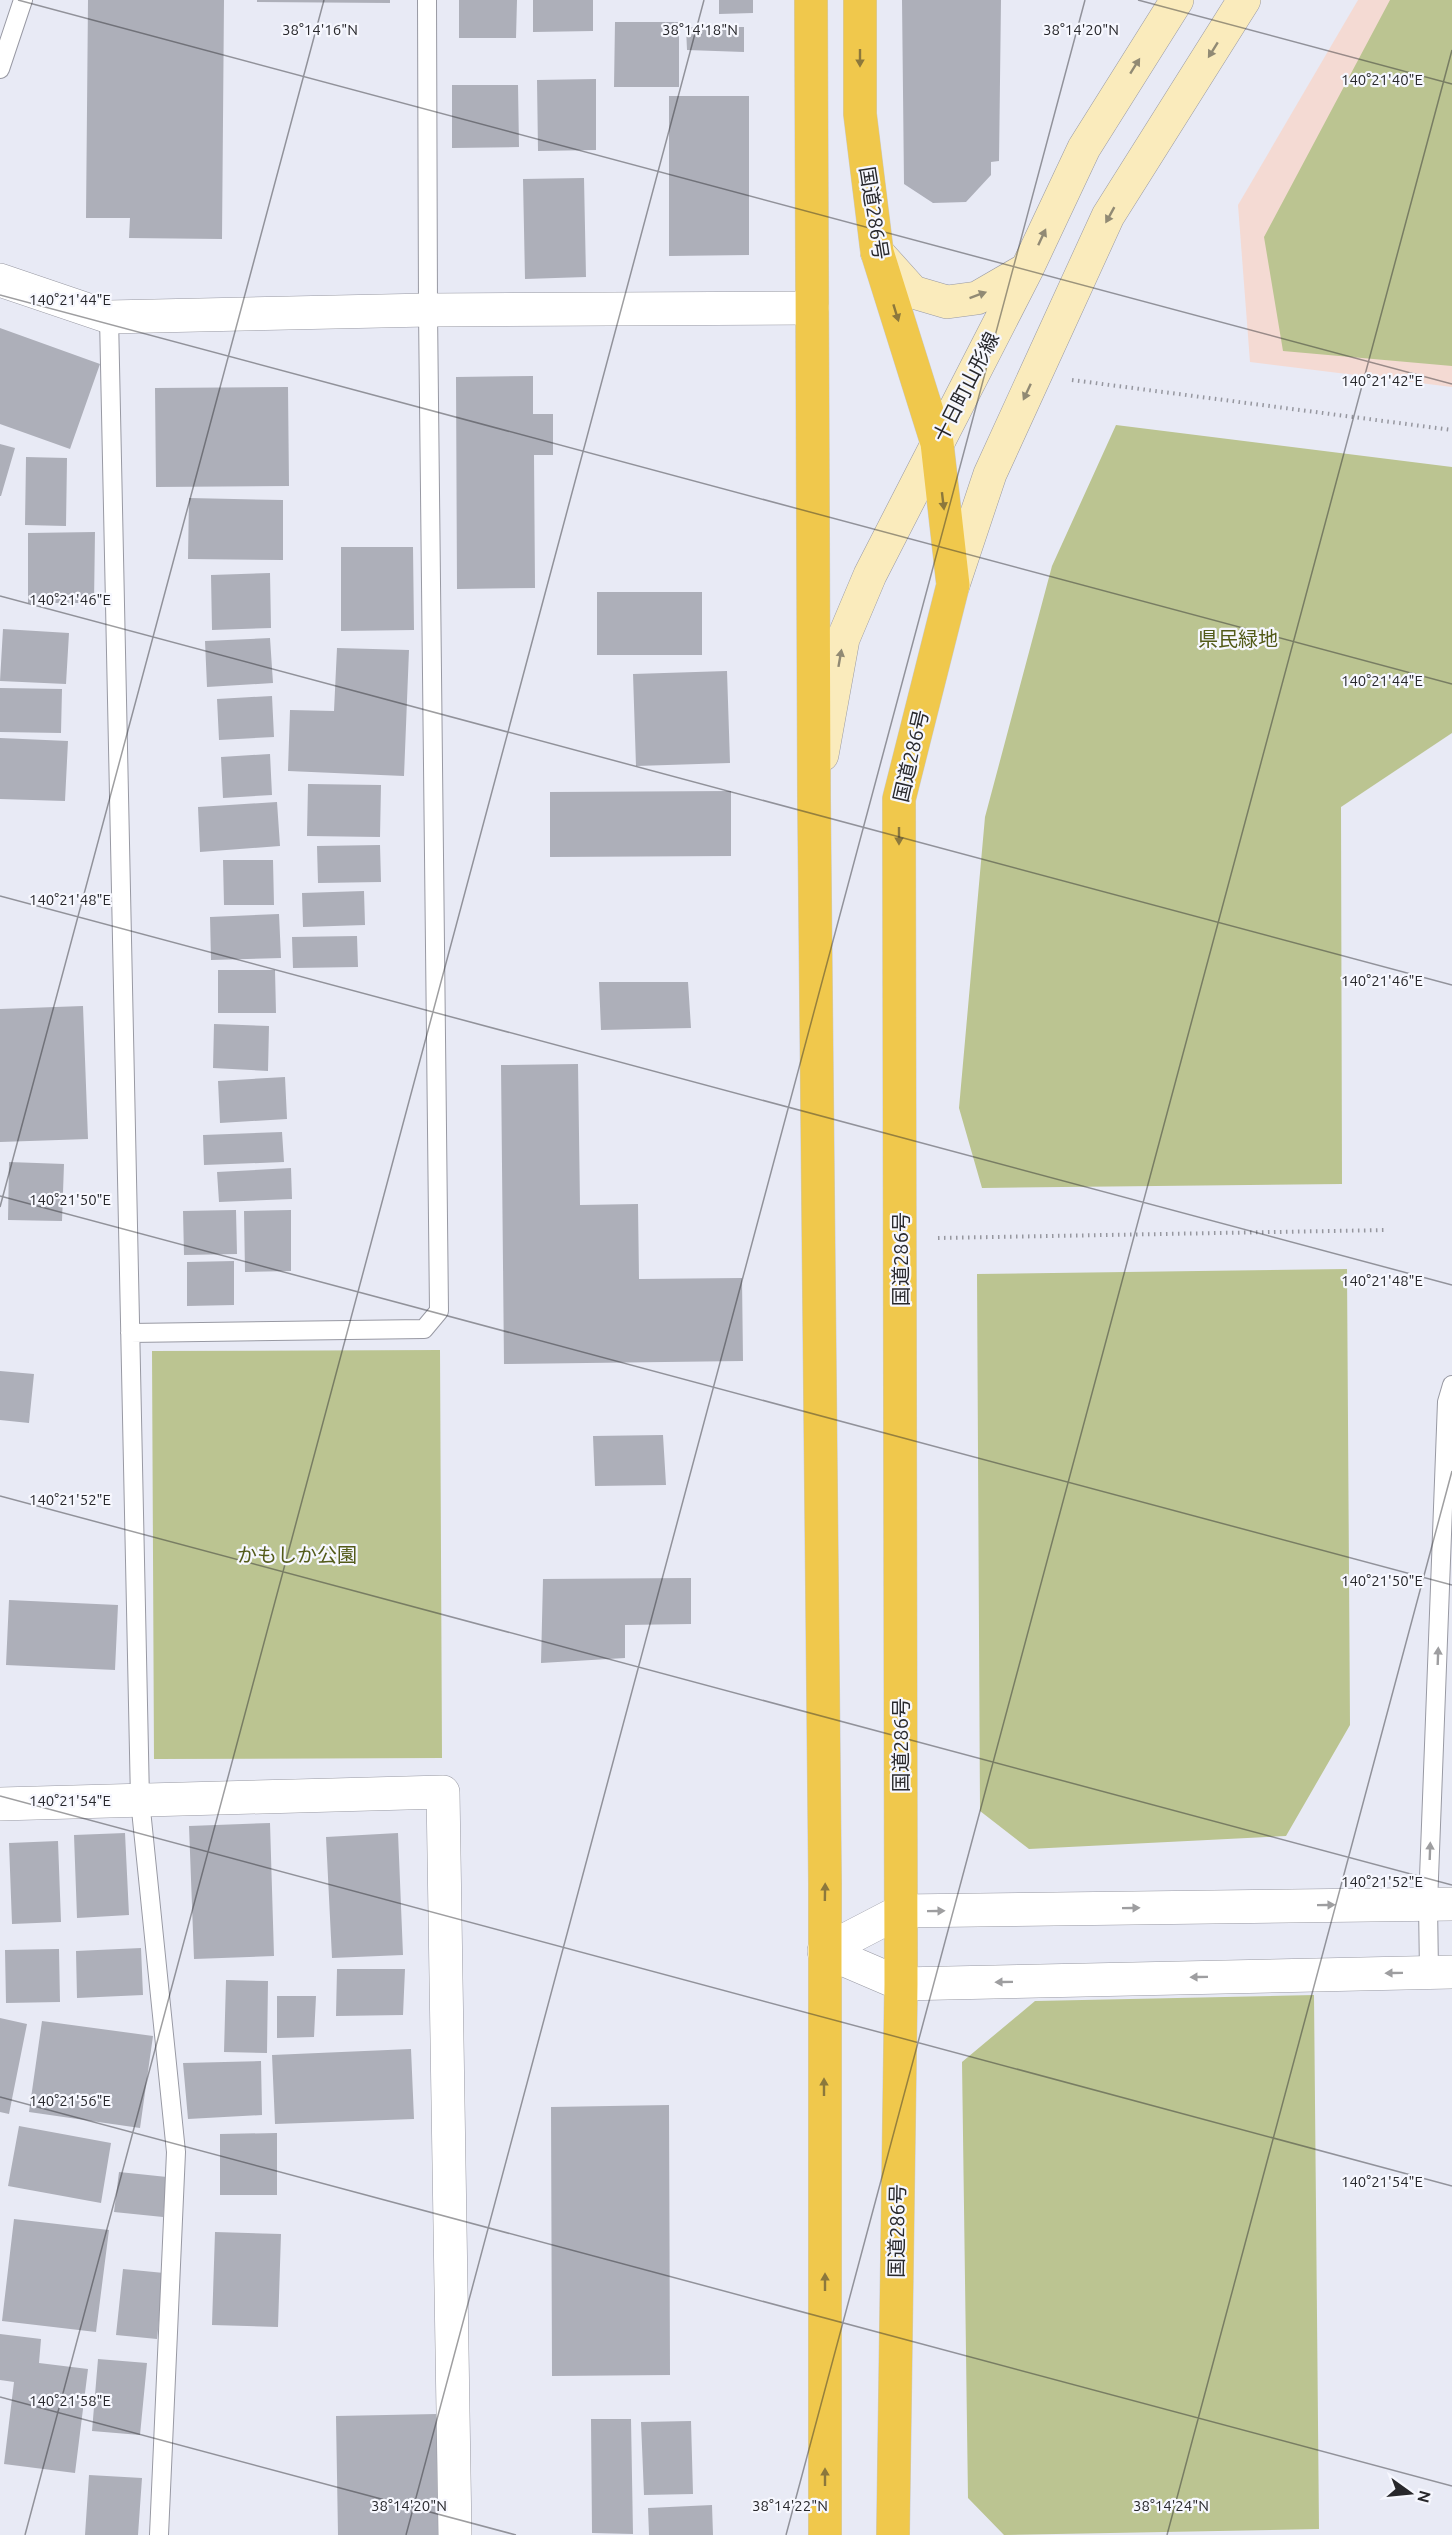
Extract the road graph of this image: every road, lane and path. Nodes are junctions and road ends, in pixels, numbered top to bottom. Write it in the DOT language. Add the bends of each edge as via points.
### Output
graph roads {
  1 [pos="23,0"];
  2 [pos="427,0"];
  3 [pos="811,0"];
  4 [pos="860,0"];
  5 [pos="1177,0"];
  6 [pos="1244,0"];
  7 [pos="0,69"];
  8 [pos="877,252"];
  9 [pos="1027,269"];
  10 [pos="0,280"];
  11 [pos="812,308"];
  12 [pos="428,310"];
  13 [pos="109,317"];
  14 [pos="1035,375"];
  15 [pos="1452,430"];
  16 [pos="937,443"];
  17 [pos="953,585"];
  18 [pos="814,798"];
  19 [pos="1387,1230"];
  20 [pos="901,1238"];
  21 [pos="130,1333"];
  22 [pos="1452,1384"];
  23 [pos="140,1800"];
  24 [pos="0,1804"];
  25 [pos="1440,1904"];
  26 [pos="901,1911"];
  27 [pos="824,1951"];
  28 [pos="1440,1972"];
  29 [pos="901,1984"];
  30 [pos="159,2535"];
  31 [pos="454,2535"];
  32 [pos="825,2535"];
  33 [pos="893,2535"];
  1 -- 7 [label="lane"];
  2 -- 12 [label="lane"];
  3 -- 11 [label="highway"];
  4 -- 8 [label="highway, 国道286号, one-way" via="860,114"];
  9 -- 5 [label="main road, 十日町山形線, one-way" via="1084,148"];
  6 -- 14 [label="main road, one-way" via="1108,216"];
  8 -- 9 [label="main road, one-way" via="913,292 947,302 977,298"];
  8 -- 16 [label="highway, 国道286号, one-way"];
  9 -- 16 [label="main road, 十日町山形線"];
  10 -- 13 [label="street"];
  11 -- 12 [label="street"];
  11 -- 18 [label="highway"];
  12 -- 13 [label="street"];
  12 -- 21 [label="lane" via="439,1311 424,1329"];
  13 -- 21 [label="lane"];
  14 -- 15 [label="path"];
  14 -- 17 [label="main road, one-way" via="990,474"];
  16 -- 17 [label="highway, 国道286号, one-way"];
  18 -- 16 [label="main road, 十日町山形線, one-way" via="843,639 870,575"];
  17 -- 20 [label="highway, 国道286号, one-way" via="899,799"];
  27 -- 18 [label="highway, one-way"];
  19 -- 20 [label="path"];
  20 -- 26 [label="highway, 国道286号"];
  21 -- 23 [label="lane"];
  25 -- 22 [label="lane, one-way" via="1447,1402"];
  23 -- 24 [label="street"];
  23 -- 30 [label="lane" via="176,2152"];
  23 -- 31 [label="street" via="443,1792"];
  26 -- 25 [label="street, one-way"];
  25 -- 28 [label="lane"];
  26 -- 27 [label="street"];
  26 -- 29 [label="highway, 国道286号"];
  27 -- 29 [label="street"];
  32 -- 27 [label="highway, one-way"];
  28 -- 29 [label="street, one-way"];
  29 -- 33 [label="highway, 国道286号"];
}
